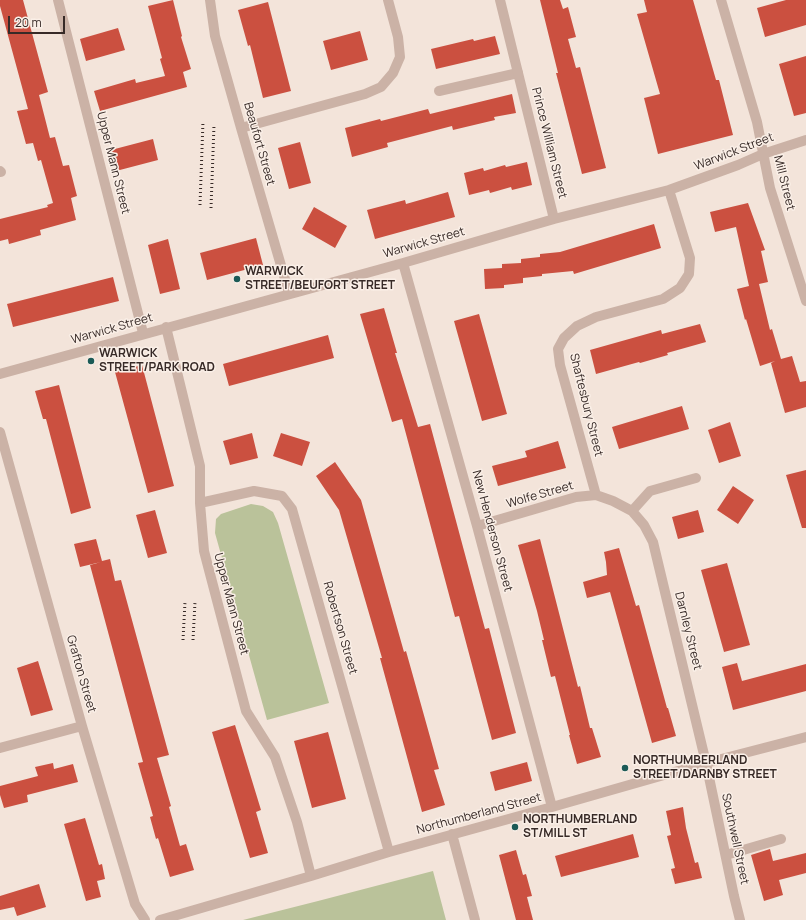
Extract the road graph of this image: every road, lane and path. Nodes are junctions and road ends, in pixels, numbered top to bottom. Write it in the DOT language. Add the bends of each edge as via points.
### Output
graph roads {
  1 [pos="58,0"];
  2 [pos="210,0"];
  3 [pos="388,0"];
  4 [pos="500,0"];
  5 [pos="721,0"];
  6 [pos="518,72"];
  7 [pos="439,92"];
  8 [pos="240,128"];
  9 [pos="806,140"];
  10 [pos="763,154"];
  11 [pos="669,190"];
  12 [pos="554,219"];
  13 [pos="403,262"];
  14 [pos="289,293"];
  15 [pos="806,302"];
  16 [pos="166,327"];
  17 [pos="143,333"];
  18 [pos="0,374"];
  19 [pos="0,432"];
  20 [pos="696,478"];
  21 [pos="596,495"];
  22 [pos="200,503"];
  23 [pos="632,511"];
  24 [pos="477,526"];
  25 [pos="82,726"];
  26 [pos="806,737"];
  27 [pos="0,748"];
  28 [pos="706,763"];
  29 [pos="552,807"];
  30 [pos="452,834"];
  31 [pos="781,839"];
  32 [pos="389,852"];
  33 [pos="726,855"];
  34 [pos="311,876"];
  35 [pos="145,920"];
  36 [pos="160,920"];
  37 [pos="475,920"];
  38 [pos="740,920"];
  1 -- 17 [label="street, Upper Mann Street"];
  2 -- 8 [label="street, Beaufort Street" via="215,36"];
  3 -- 8 [label="street" via="398,37 400,57 393,73 381,87 365,94"];
  4 -- 6 [label="street, Prince William Street"];
  5 -- 10 [label="street, Mill Street" via="757,122"];
  6 -- 7 [label="street"];
  6 -- 12 [label="street, Prince William Street"];
  8 -- 14 [label="street, Beaufort Street"];
  9 -- 10 [label="street, Warwick Street"];
  10 -- 11 [label="street, Warwick Street" via="738,166"];
  10 -- 15 [label="street, Mill Street" via="770,188"];
  11 -- 12 [label="street, Warwick Street"];
  11 -- 21 [label="street, Shaftesbury Street" via="690,258 689,274 680,288 663,299 596,317 576,326 564,338 558,349 560,365"];
  12 -- 13 [label="street, Warwick Street"];
  13 -- 14 [label="street, Warwick Street"];
  13 -- 24 [label="street, New Henderson Street"];
  14 -- 16 [label="street, Warwick Street"];
  16 -- 17 [label="street, Warwick Street"];
  16 -- 22 [label="street, Upper Mann Street" via="200,466"];
  17 -- 18 [label="street, Warwick Street"];
  19 -- 25 [label="street, Grafton Street"];
  20 -- 23 [label="street" via="650,491"];
  21 -- 23 [label="street, Wolfe Street"];
  21 -- 24 [label="street, Wolfe Street" via="576,497"];
  22 -- 32 [label="street, Robertson Street" via="254,491 282,496 292,509"];
  22 -- 34 [label="street, Upper Mann Street" via="204,551 246,710 276,757"];
  23 -- 28 [label="street, Darnley Street" via="644,525 653,542"];
  24 -- 29 [label="street, New Henderson Street"];
  25 -- 27 [label="street"];
  25 -- 35 [label="street, Grafton Street" via="135,904"];
  26 -- 28 [label="street, Northumberland Street"];
  28 -- 29 [label="street, Northumberland Street"];
  28 -- 33 [label="street, Southwell Street"];
  29 -- 30 [label="street, Northumberland Street"];
  30 -- 32 [label="street, Northumberland Street"];
  30 -- 37 [label="street"];
  31 -- 33 [label="street"];
  32 -- 34 [label="street, Northumberland Street"];
  33 -- 38 [label="street, Southwell Street"];
  34 -- 36 [label="street, Northumberland Street"];
}
